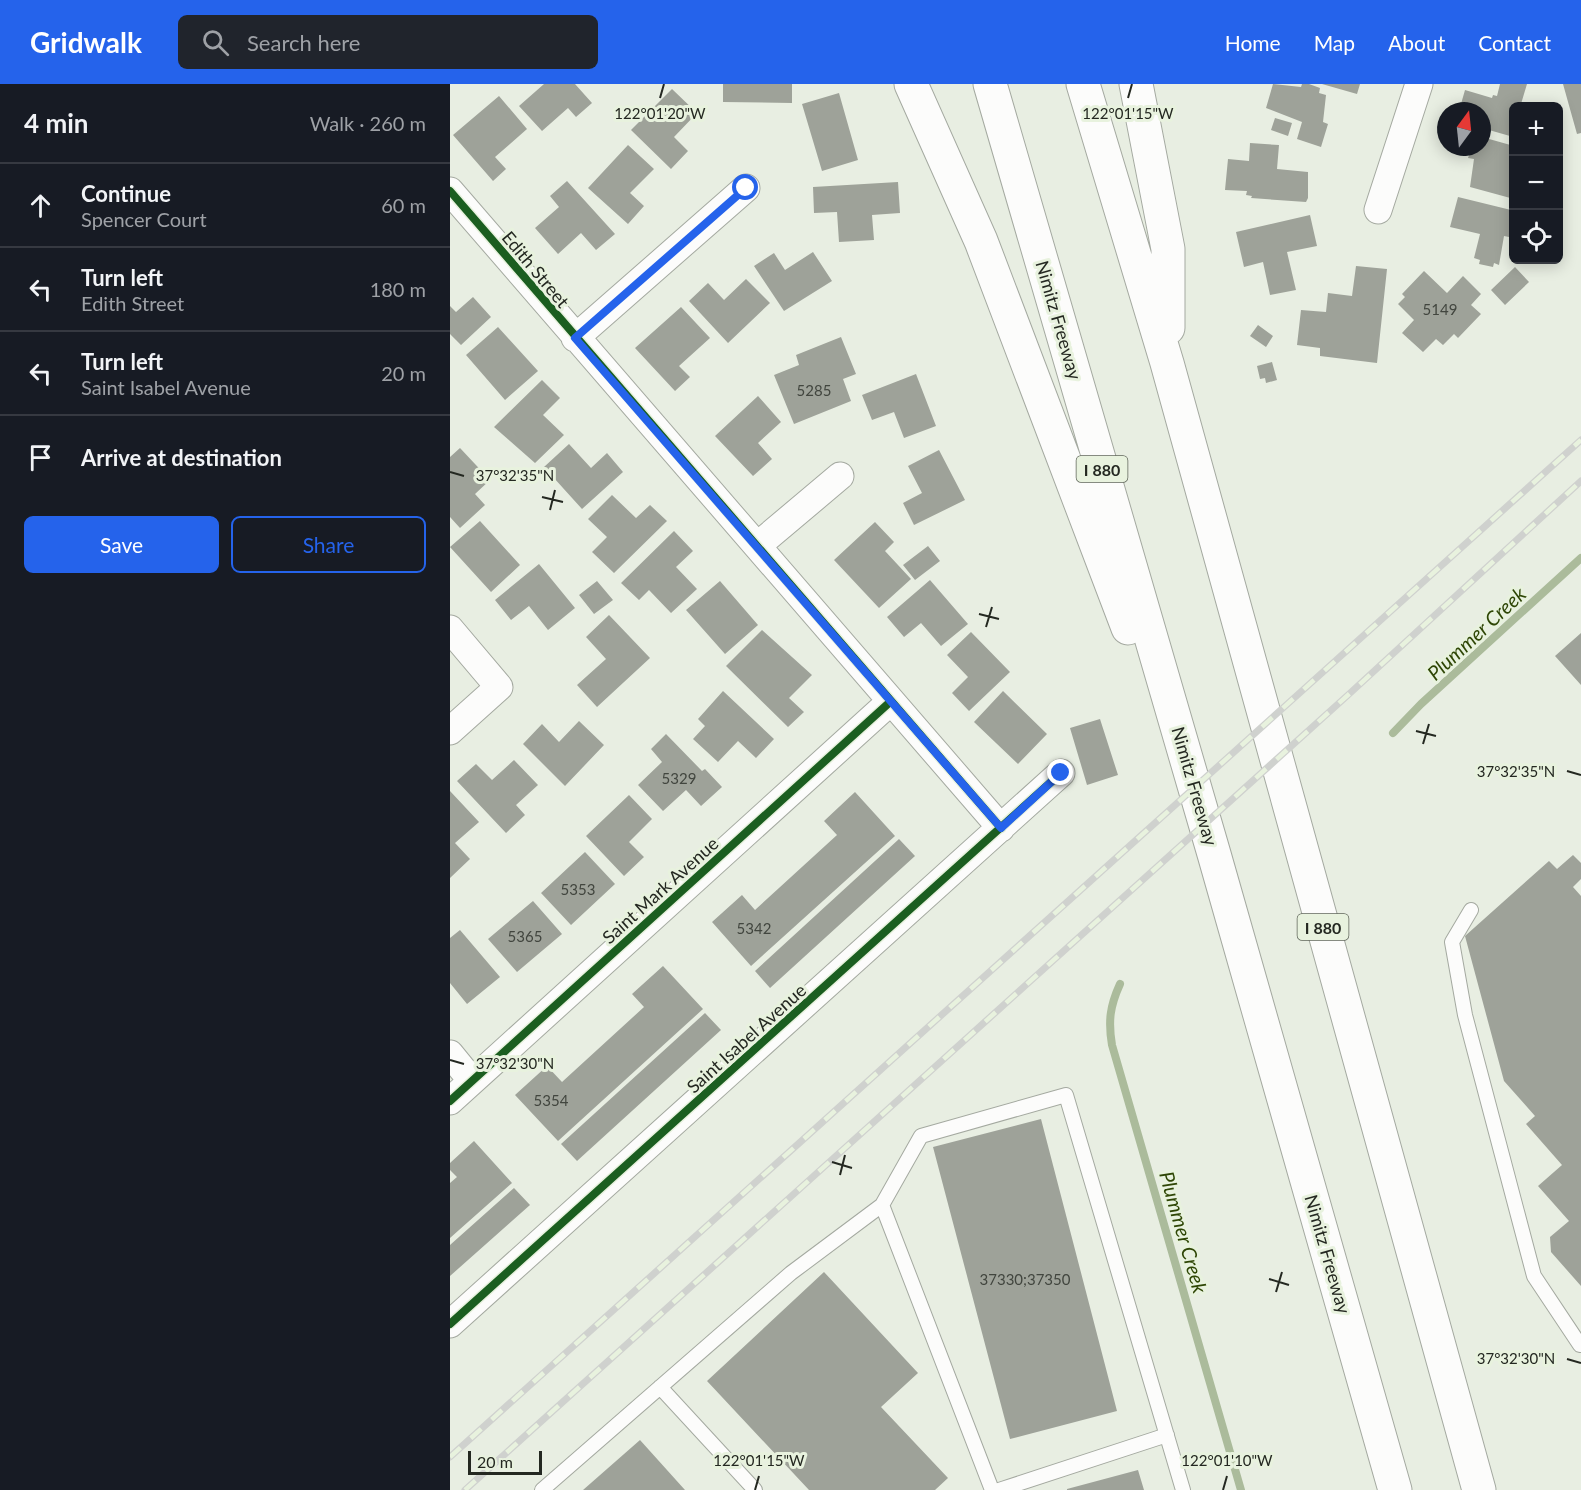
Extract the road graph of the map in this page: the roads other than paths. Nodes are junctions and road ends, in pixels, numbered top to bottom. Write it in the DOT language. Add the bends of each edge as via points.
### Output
graph roads {
  1 [pos="911,84"];
  2 [pos="990,84"];
  3 [pos="1083,84"];
  4 [pos="1136,84"];
  5 [pos="1419,84"];
  6 [pos="746,188"];
  7 [pos="450,191"];
  8 [pos="1378,210"];
  9 [pos="575,338"];
  10 [pos="1167,363"];
  11 [pos="840,476"];
  12 [pos="757,546"];
  13 [pos="450,629"];
  14 [pos="890,702"];
  15 [pos="450,731"];
  16 [pos="1061,773"];
  17 [pos="1001,828"];
  18 [pos="1214,854"];
  19 [pos="1471,910"];
  20 [pos="450,1054"];
  21 [pos="472,1081"];
  22 [pos="450,1101"];
  23 [pos="882,1205"];
  24 [pos="450,1324"];
  25 [pos="1581,1347"];
  26 [pos="660,1387"];
  27 [pos="1167,1436"];
  28 [pos="542,1490"];
  29 [pos="754,1490"];
  30 [pos="992,1490"];
  31 [pos="999,1490"];
  32 [pos="1183,1490"];
  33 [pos="1395,1490"];
  34 [pos="1479,1490"];
  1 -- 18 [label="highway" via="981,241"];
  2 -- 18 [label="highway, Nimitz Freeway / I 880"];
  3 -- 10 [label="highway, I 880"];
  4 -- 10 [label="highway" via="1168,249"];
  5 -- 8 [label="street"];
  6 -- 9 [label="street"];
  7 -- 9 [label="street, Edith Street"];
  9 -- 12 [label="street, Edith Street"];
  10 -- 34 [label="highway, I 880"];
  11 -- 12 [label="street"];
  12 -- 14 [label="street, Edith Street"];
  13 -- 15 [label="street" via="499,687"];
  14 -- 17 [label="street, Edith Street"];
  14 -- 21 [label="street, Saint Mark Avenue"];
  16 -- 17 [label="street, Saint Isabel Avenue"];
  17 -- 24 [label="street, Saint Isabel Avenue"];
  18 -- 33 [label="highway, Nimitz Freeway / I 880"];
  19 -- 25 [label="lane" via="1452,942 1465,1015 1534,1276"];
  20 -- 21 [label="street"];
  21 -- 22 [label="street, Saint Mark Avenue"];
  23 -- 26 [label="lane" via="791,1273"];
  23 -- 27 [label="lane" via="921,1136 1066,1095"];
  23 -- 30 [label="lane"];
  26 -- 28 [label="lane"];
  26 -- 29 [label="lane"];
  27 -- 31 [label="lane"];
  27 -- 32 [label="lane"];
}
